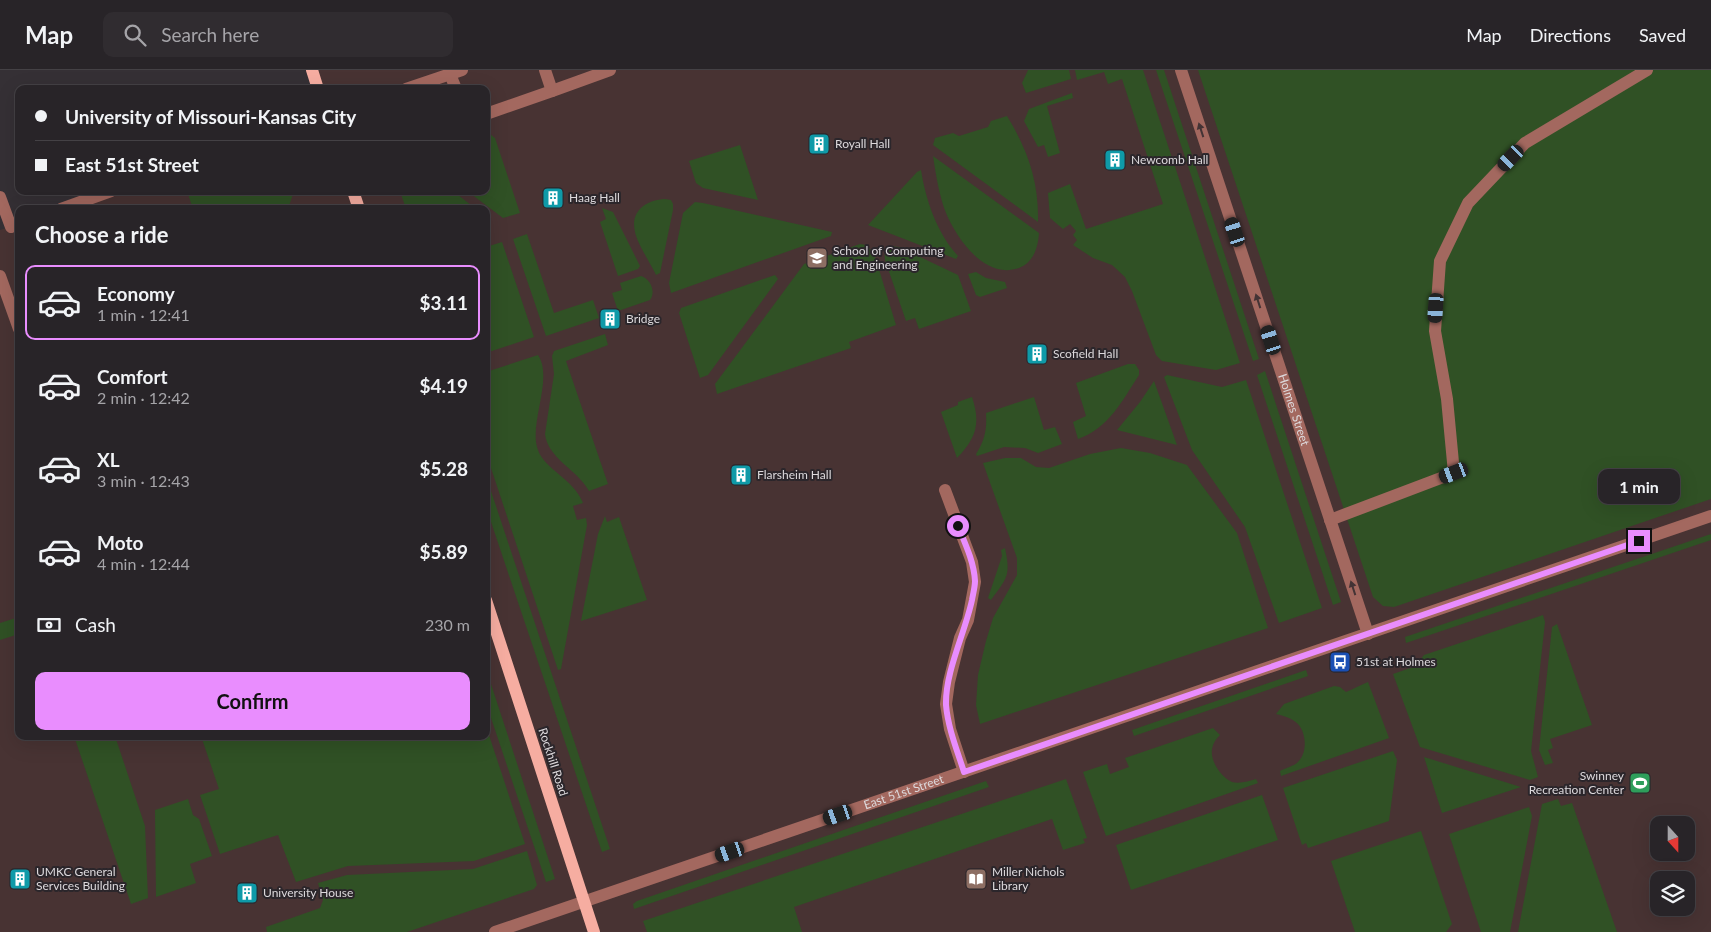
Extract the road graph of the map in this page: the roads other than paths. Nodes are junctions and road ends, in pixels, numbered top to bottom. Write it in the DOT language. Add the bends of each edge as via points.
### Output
graph roads {
  1 [pos="312,70"];
  2 [pos="462,70"];
  3 [pos="545,70"];
  4 [pos="610,70"];
  5 [pos="1181,70"];
  6 [pos="1647,70"];
  7 [pos="450,74"];
  8 [pos="317,85"];
  9 [pos="418,85"];
  10 [pos="454,85"];
  11 [pos="552,91"];
  12 [pos="490,113"];
  13 [pos="100,195"];
  14 [pos="0,197"];
  15 [pos="72,205"];
  16 [pos="10,227"];
  17 [pos="0,276"];
  18 [pos="15,318"];
  19 [pos="945,490"];
  20 [pos="1711,516"];
  21 [pos="1330,520"];
  22 [pos="490,612"];
  23 [pos="1368,634"];
  24 [pos="964,772"];
  25 [pos="584,901"];
  26 [pos="495,932"];
  27 [pos="594,932"];
  1 -- 8 [label="main road"];
  2 -- 7 [label="street"];
  3 -- 11 [label="street"];
  4 -- 11 [label="street"];
  21 -- 5 [label="street, Holmes Street, one-way"];
  6 -- 21 [label="street" via="1525,143 1468,203 1440,261 1435,331 1447,399 1454,473"];
  7 -- 9 [label="street"];
  7 -- 10 [label="street"];
  11 -- 12 [label="street"];
  13 -- 15 [label="street"];
  14 -- 16 [label="street"];
  17 -- 18 [label="street"];
  19 -- 24 [label="street" via="972,562 975,582 946,704 950,729"];
  20 -- 23 [label="street, East 51st Street"];
  23 -- 21 [label="street, Holmes Street, one-way"];
  22 -- 25 [label="main road, Rockhill Road"];
  23 -- 24 [label="street, East 51st Street"];
  24 -- 25 [label="street, East 51st Street"];
  25 -- 26 [label="street, East 51st Street"];
  25 -- 27 [label="main road, Rockhill Road"];
}
